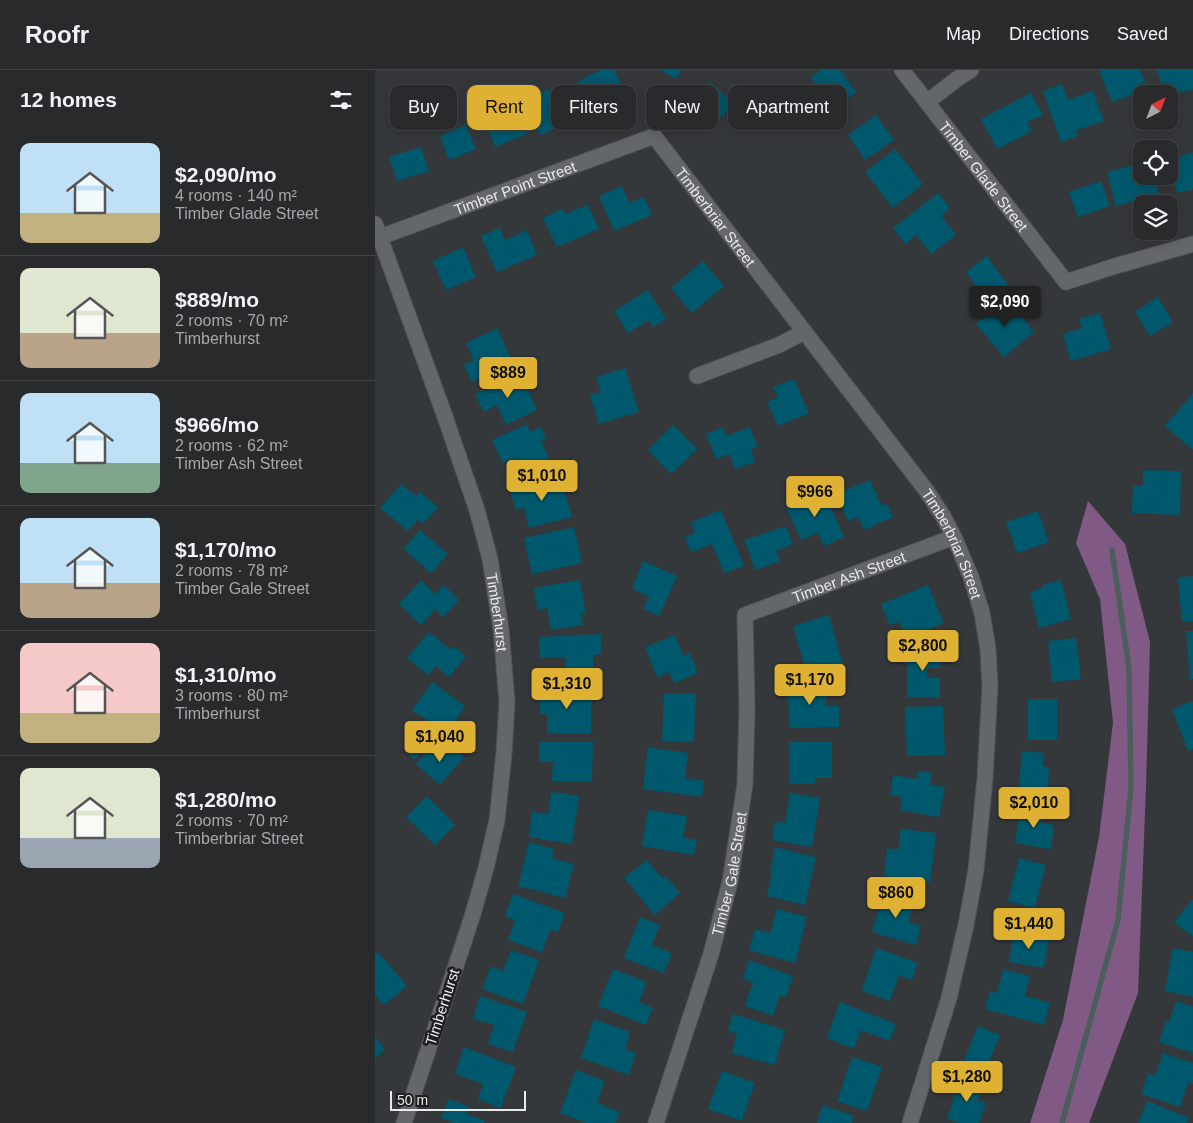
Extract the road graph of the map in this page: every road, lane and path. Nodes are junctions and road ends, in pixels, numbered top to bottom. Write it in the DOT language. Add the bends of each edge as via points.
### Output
graph roads {
  1 [pos="902,70"];
  2 [pos="971,70"];
  3 [pos="927,102"];
  4 [pos="654,136"];
  5 [pos="377,234"];
  6 [pos="1193,244"];
  7 [pos="804,332"];
  8 [pos="697,376"];
  9 [pos="954,537"];
  10 [pos="745,615"];
  11 [pos="404,1123"];
  12 [pos="656,1123"];
  13 [pos="910,1123"];
  1 -- 3 [label="street, Timber Glade Street"];
  2 -- 3 [label="street"];
  3 -- 6 [label="street, Timber Glade Street" via="1066,282"];
  4 -- 5 [label="street, Timber Point Street"];
  4 -- 7 [label="street, Timberbriar Street"];
  5 -- 11 [label="street, Timberhurst" via="477,510 490,559 501,630 507,702 497,820 488,858"];
  7 -- 8 [label="street" via="779,345"];
  7 -- 9 [label="street, Timberbriar Street" via="926,490"];
  9 -- 10 [label="street, Timber Ash Street"];
  9 -- 13 [label="street, Timberbriar Street" via="982,613 988,649 990,686 985,778 976,870 966,925 949,998"];
  10 -- 12 [label="street, Timber Gale Street" via="745,784 730,882 711,954"];
}
